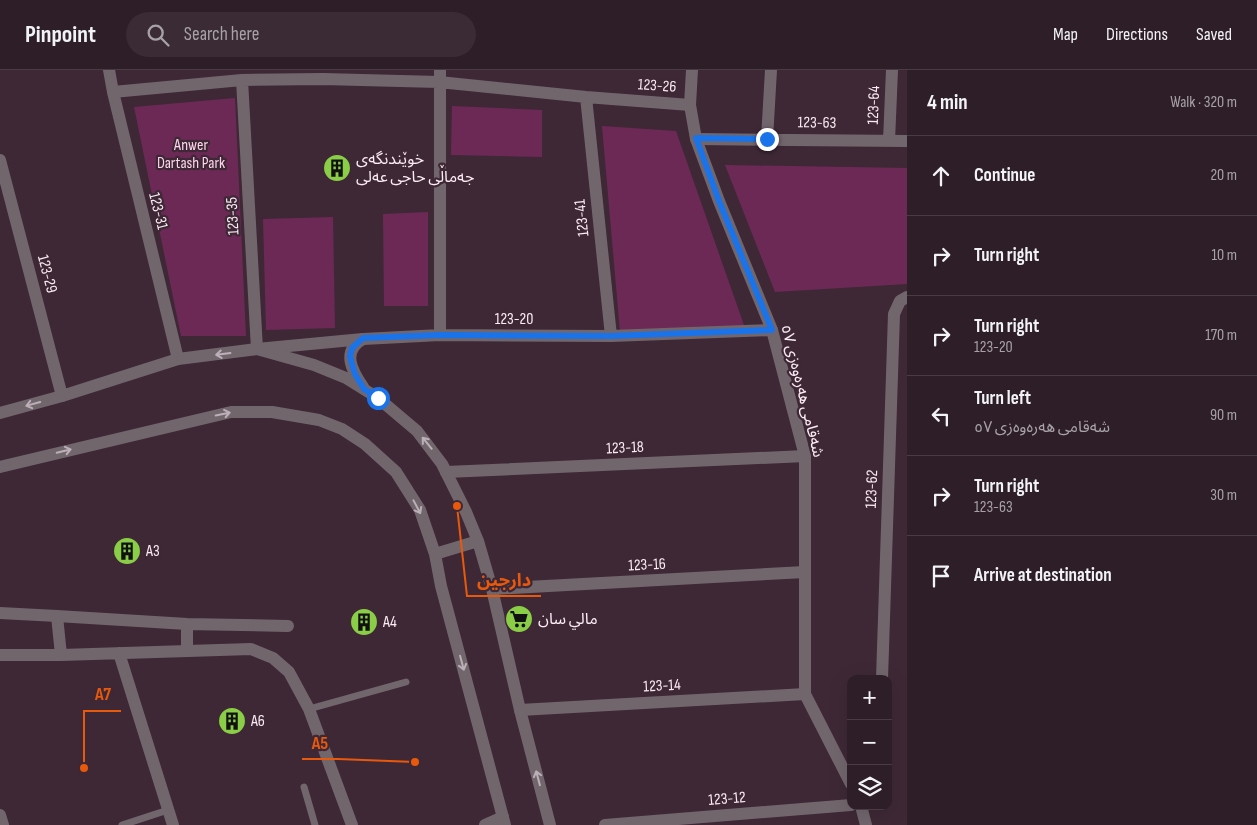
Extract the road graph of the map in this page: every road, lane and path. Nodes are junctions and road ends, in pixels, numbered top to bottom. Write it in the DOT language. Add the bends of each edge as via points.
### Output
graph roads {
  1 [pos="109,70"];
  2 [pos="203,70"];
  3 [pos="692,70"];
  4 [pos="771,70"];
  5 [pos="892,70"];
  6 [pos="324,75"];
  7 [pos="440,76"];
  8 [pos="242,80"];
  9 [pos="203,84"];
  10 [pos="113,92"];
  11 [pos="586,97"];
  12 [pos="690,105"];
  13 [pos="696,138"];
  14 [pos="767,139"];
  15 [pos="889,141"];
  16 [pos="907,141"];
  17 [pos="0,160"];
  18 [pos="3,184"];
  19 [pos="904,299"];
  20 [pos="772,330"];
  21 [pos="440,335"];
  22 [pos="611,336"];
  23 [pos="363,338"];
  24 [pos="257,349"];
  25 [pos="178,360"];
  26 [pos="364,389"];
  27 [pos="62,396"];
  28 [pos="0,413"];
  29 [pos="805,456"];
  30 [pos="0,467"];
  31 [pos="446,472"];
  32 [pos="478,541"];
  33 [pos="435,554"];
  34 [pos="805,572"];
  35 [pos="492,589"];
  36 [pos="0,613"];
  37 [pos="57,616"];
  38 [pos="187,624"];
  39 [pos="288,626"];
  40 [pos="187,650"];
  41 [pos="119,653"];
  42 [pos="0,655"];
  43 [pos="61,655"];
  44 [pos="882,675"];
  45 [pos="406,682"];
  46 [pos="805,694"];
  47 [pos="309,709"];
  48 [pos="520,710"];
  49 [pos="847,776"];
  50 [pos="304,786"];
  51 [pos="847,805"];
  52 [pos="168,810"];
  53 [pos="0,815"];
  54 [pos="863,815"];
  55 [pos="504,821"];
  56 [pos="692,822"];
  57 [pos="3,825"];
  58 [pos="122,825"];
  59 [pos="173,825"];
  60 [pos="315,825"];
  61 [pos="352,825"];
  62 [pos="485,825"];
  63 [pos="550,825"];
  64 [pos="605,825"];
  65 [pos="873,825"];
  1 -- 10 [label="street, 123-31"];
  2 -- 9 [label="street"];
  3 -- 12 [label="street, شەقامی هەرەوەزی ٥٧"];
  4 -- 14 [label="street"];
  5 -- 15 [label="street, 123-64"];
  6 -- 7 [label="street, 123-26"];
  6 -- 8 [label="street, 123-26"];
  7 -- 11 [label="street, 123-26"];
  7 -- 21 [label="street"];
  8 -- 9 [label="street, 123-26"];
  8 -- 24 [label="street, 123-35"];
  9 -- 10 [label="street, 123-26"];
  10 -- 25 [label="street, 123-31"];
  11 -- 12 [label="street, 123-26"];
  11 -- 22 [label="street, 123-41"];
  12 -- 13 [label="street, شەقامی هەرەوەزی ٥٧"];
  13 -- 14 [label="street, 123-63"];
  13 -- 20 [label="street, شەقامی هەرەوەزی ٥٧"];
  14 -- 15 [label="street, 123-63"];
  15 -- 16 [label="street, 123-63"];
  17 -- 18 [label="street, 123-29"];
  18 -- 27 [label="street, 123-29"];
  19 -- 44 [label="street, 123-62" via="894,314"];
  20 -- 22 [label="street, 123-20"];
  20 -- 29 [label="street, شەقامی هەرەوەزی ٥٧"];
  21 -- 22 [label="street, 123-20"];
  21 -- 23 [label="street, 123-20"];
  23 -- 24 [label="street, 123-20"];
  23 -- 26 [label="street" via="352,348 350,356"];
  24 -- 25 [label="street, 123-20, one-way"];
  24 -- 26 [label="street" via="314,365"];
  25 -- 27 [label="street, 123-20"];
  31 -- 26 [label="street, one-way" via="417,431"];
  27 -- 28 [label="street, 123-20, one-way"];
  29 -- 31 [label="street, 123-18"];
  29 -- 34 [label="street, شەقامی هەرەوەزی ٥٧"];
  30 -- 33 [label="street, one-way" via="231,412 294,414 342,429 384,459 420,510"];
  31 -- 32 [label="street"];
  32 -- 33 [label="street"];
  32 -- 35 [label="street"];
  33 -- 55 [label="street, one-way"];
  34 -- 35 [label="street, 123-16"];
  34 -- 46 [label="street, شەقامی هەرەوەزی ٥٧"];
  35 -- 48 [label="street"];
  36 -- 37 [label="street"];
  37 -- 38 [label="street"];
  37 -- 43 [label="street"];
  38 -- 39 [label="street"];
  38 -- 40 [label="street"];
  40 -- 41 [label="street"];
  40 -- 47 [label="street" via="251,650 273,658 289,672"];
  41 -- 43 [label="street"];
  41 -- 52 [label="street"];
  42 -- 43 [label="street"];
  45 -- 47 [label="lane"];
  46 -- 48 [label="street, 123-14"];
  46 -- 49 [label="street, شەقامی هەرەوەزی ٥٧"];
  47 -- 61 [label="street"];
  63 -- 48 [label="street, one-way"];
  50 -- 60 [label="lane"];
  51 -- 56 [label="street, 123-12"];
  52 -- 58 [label="lane"];
  52 -- 59 [label="street"];
  53 -- 57 [label="street"];
  54 -- 65 [label="street"];
  55 -- 62 [label="street"];
  56 -- 64 [label="street, 123-12"];
}
